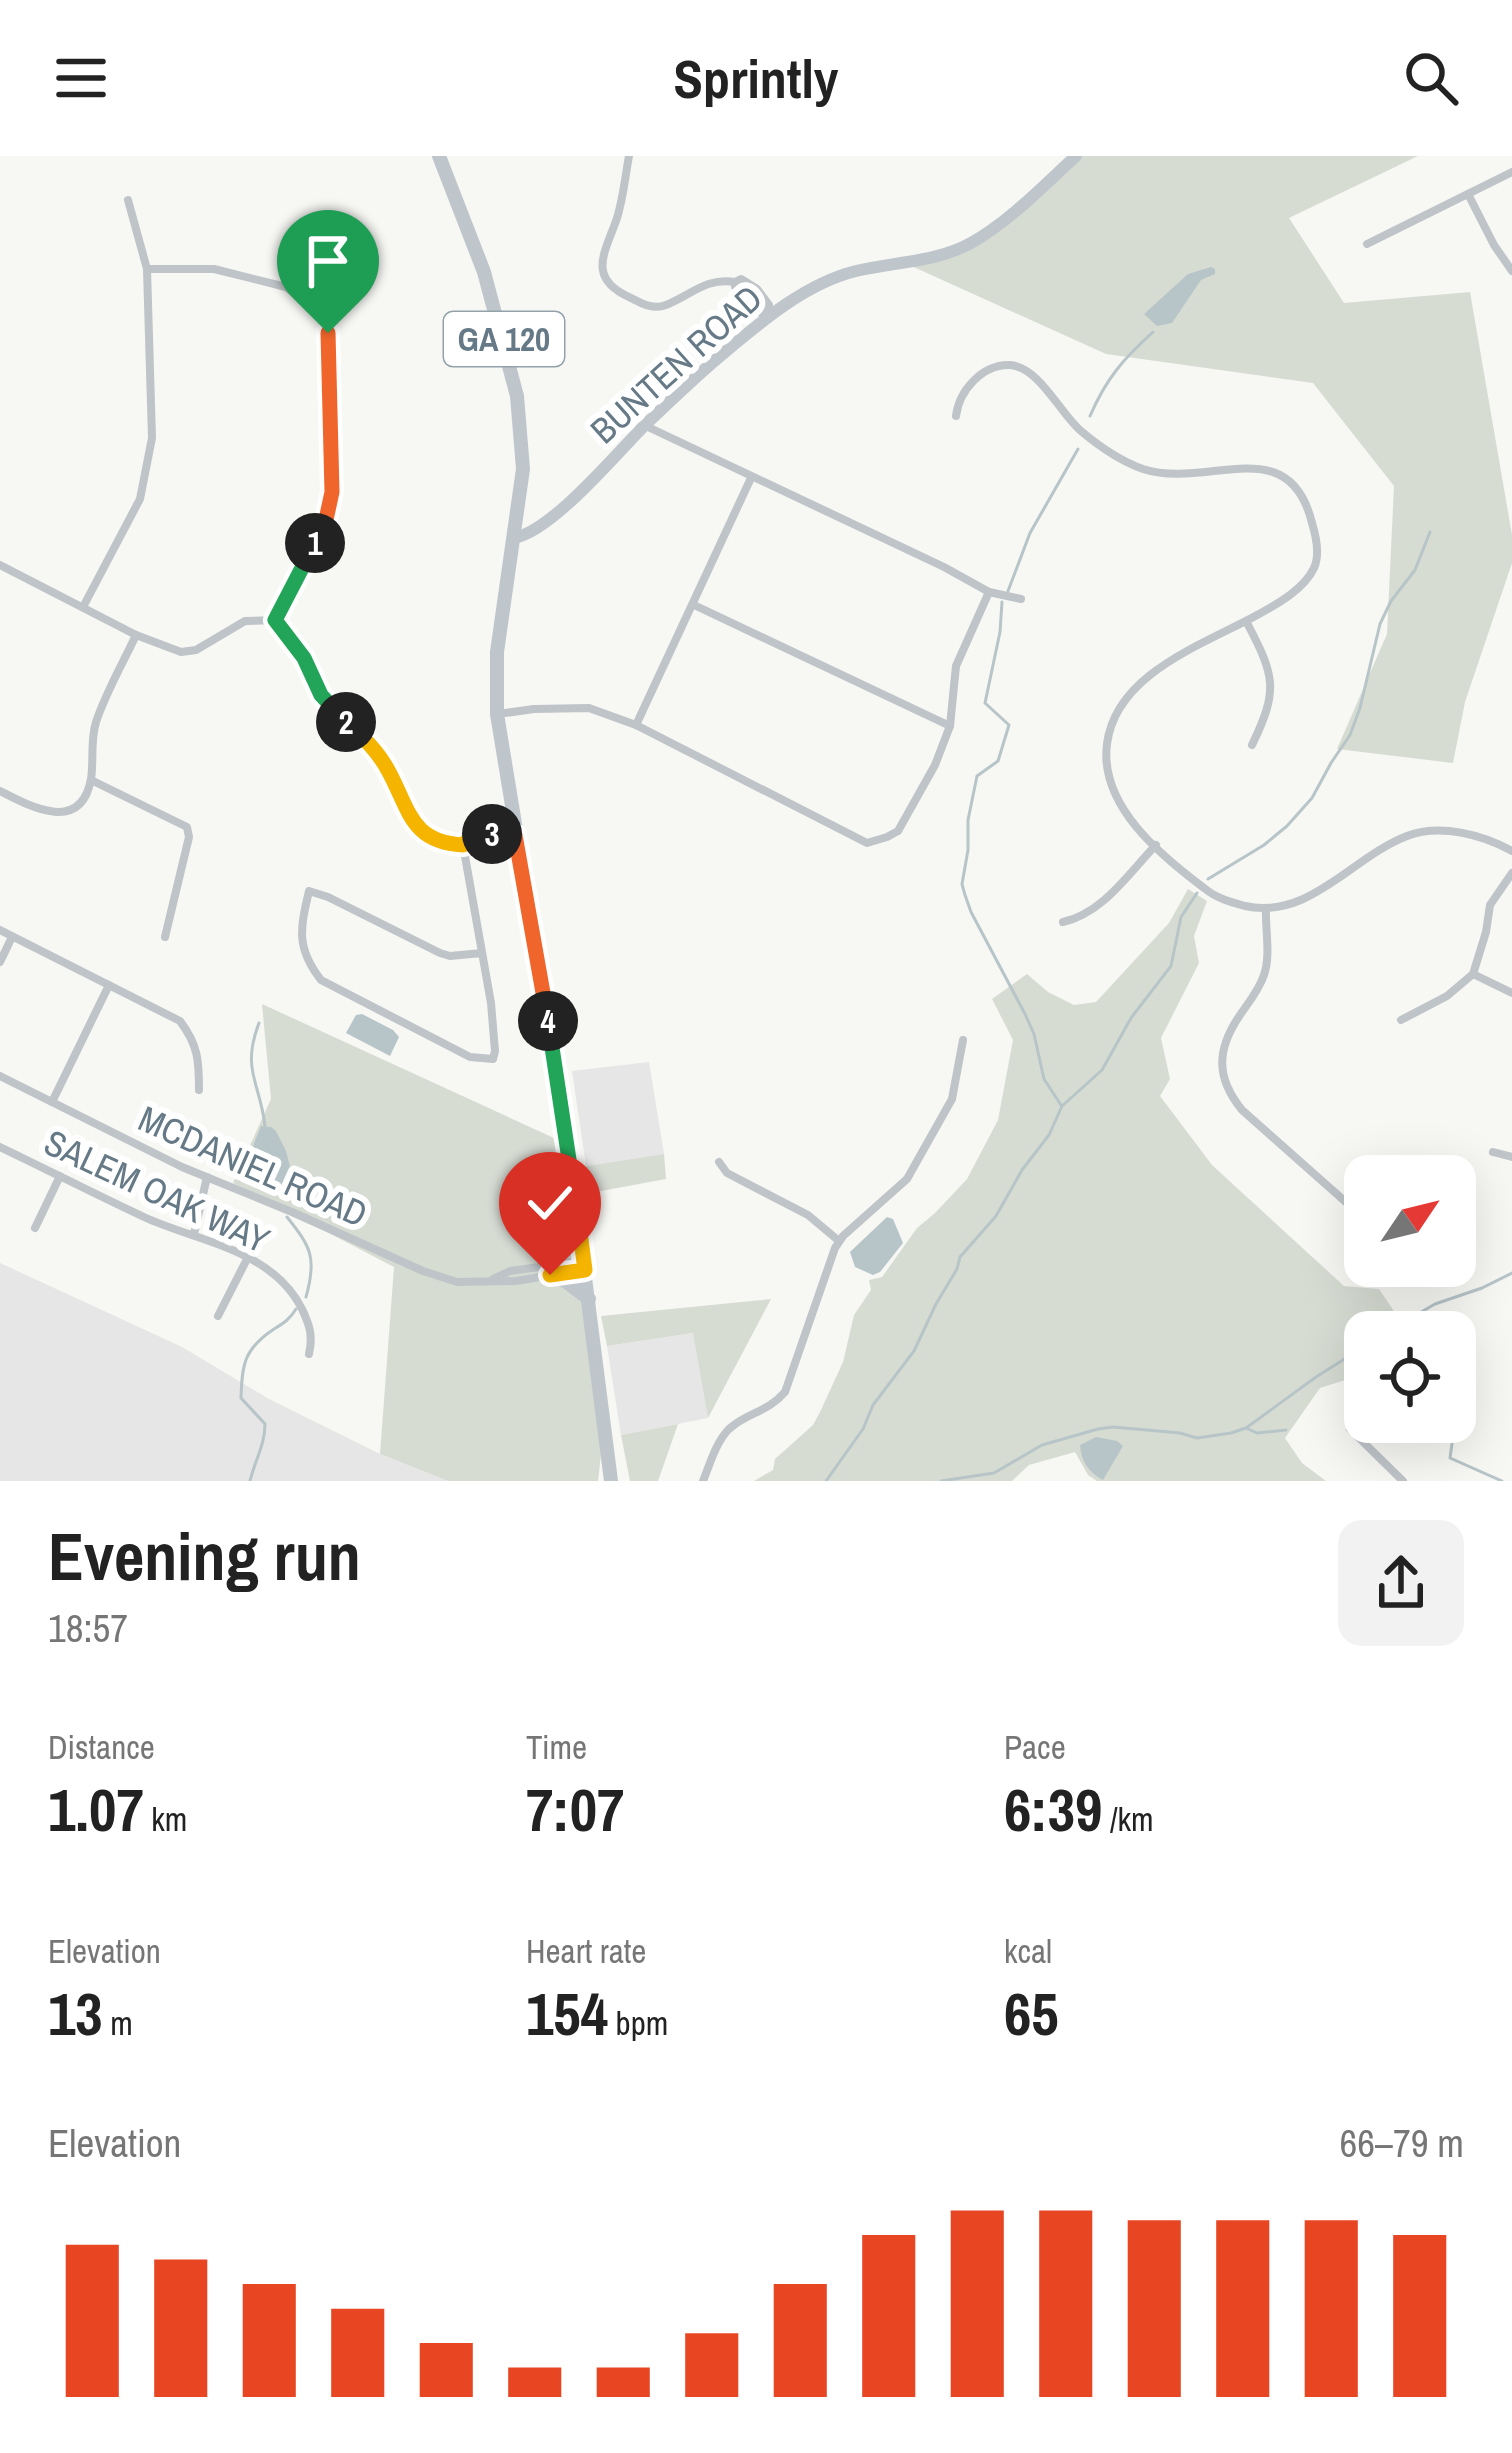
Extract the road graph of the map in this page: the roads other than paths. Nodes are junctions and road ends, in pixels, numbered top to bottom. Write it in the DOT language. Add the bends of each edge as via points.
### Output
graph roads {
  1 [pos="439,156"];
  2 [pos="629,156"];
  3 [pos="1076,156"];
  4 [pos="1512,172"];
  5 [pos="1468,194"];
  6 [pos="128,200"];
  7 [pos="1367,244"];
  8 [pos="147,269"];
  9 [pos="1512,271"];
  10 [pos="768,315"];
  11 [pos="956,416"];
  12 [pos="644,426"];
  13 [pos="751,478"];
  14 [pos="514,538"];
  15 [pos="0,565"];
  16 [pos="989,592"];
  17 [pos="1021,599"];
  18 [pos="694,604"];
  19 [pos="83,607"];
  20 [pos="275,620"];
  21 [pos="1246,621"];
  22 [pos="136,635"];
  23 [pos="496,714"];
  24 [pos="636,725"];
  25 [pos="950,726"];
  26 [pos="1252,746"];
  27 [pos="91,780"];
  28 [pos="0,791"];
  29 [pos="515,835"];
  30 [pos="463,845"];
  31 [pos="1156,845"];
  32 [pos="1512,851"];
  33 [pos="1512,873"];
  34 [pos="1266,908"];
  35 [pos="1063,922"];
  36 [pos="0,930"];
  37 [pos="12,936"];
  38 [pos="165,938"];
  39 [pos="482,953"];
  40 [pos="0,962"];
  41 [pos="1473,974"];
  42 [pos="110,985"];
  43 [pos="1512,993"];
  44 [pos="1401,1020"];
  45 [pos="963,1040"];
  46 [pos="0,1076"];
  47 [pos="199,1090"];
  48 [pos="52,1102"];
  49 [pos="0,1147"];
  50 [pos="1493,1152"];
  51 [pos="1512,1157"];
  52 [pos="719,1162"];
  53 [pos="60,1176"];
  54 [pos="207,1177"];
  55 [pos="1344,1201"];
  56 [pos="35,1228"];
  57 [pos="194,1234"];
  58 [pos="839,1241"];
  59 [pos="247,1258"];
  60 [pos="585,1265"];
  61 [pos="550,1275"];
  62 [pos="491,1280"];
  63 [pos="589,1299"];
  64 [pos="218,1316"];
  65 [pos="309,1354"];
  66 [pos="1364,1443"];
  67 [pos="611,1481"];
  68 [pos="703,1481"];
  69 [pos="1403,1481"];
  1 -- 14 [label="main road, GA 120" via="484,272 517,396 523,469"];
  2 -- 10 [label="street" via="601,260 613,288 661,307 705,284 735,282 770,305"];
  3 -- 10 [label="street, BUNTEN ROAD" via="969,244 851,272"];
  4 -- 5 [label="street"];
  5 -- 7 [label="street"];
  5 -- 9 [label="street"];
  6 -- 8 [label="street"];
  8 -- 19 [label="street" via="149,463 140,499"];
  8 -- 20 [label="street" via="245,276 286,287 322,314 332,492 324,529"];
  10 -- 12 [label="street, BUNTEN ROAD"];
  11 -- 21 [label="street" via="976,379 1012,365 1030,371 1078,428 1130,464 1178,475 1273,469 1289,478 1312,518 1314,567 1291,594"];
  12 -- 13 [label="street"];
  12 -- 14 [label="street, BUNTEN ROAD" via="559,511"];
  13 -- 16 [label="street"];
  13 -- 18 [label="street"];
  14 -- 23 [label="main road, GA 120"];
  15 -- 19 [label="street"];
  16 -- 17 [label="street"];
  16 -- 25 [label="street" via="956,666"];
  18 -- 24 [label="street"];
  18 -- 25 [label="street"];
  19 -- 22 [label="street"];
  20 -- 22 [label="street" via="245,621 181,652"];
  20 -- 30 [label="street" via="335,713 370,742 414,824 442,844"];
  21 -- 26 [label="street" via="1271,682"];
  21 -- 31 [label="street" via="1160,667 1125,697 1109,726 1114,793"];
  22 -- 27 [label="street" via="96,722"];
  23 -- 24 [label="street" via="589,708"];
  23 -- 29 [label="main road, GA 120"];
  24 -- 25 [label="street" via="867,843 906,820"];
  27 -- 28 [label="street" via="81,803 64,813"];
  27 -- 38 [label="street" via="188,827"];
  29 -- 30 [label="street"];
  29 -- 60 [label="main road, GA 120"];
  30 -- 39 [label="street"];
  31 -- 34 [label="street" via="1206,890"];
  31 -- 35 [label="street" via="1098,906"];
  32 -- 34 [label="street" via="1461,832 1410,834 1312,895"];
  33 -- 41 [label="street" via="1490,905"];
  34 -- 55 [label="street" via="1264,974 1227,1038 1223,1078 1242,1110"];
  36 -- 37 [label="street"];
  37 -- 40 [label="street"];
  37 -- 42 [label="street"];
  39 -- 39 [label="street" via="493,1059 470,1057 321,980 300,942 309,891 440,953"];
  41 -- 43 [label="street"];
  41 -- 44 [label="street"];
  42 -- 47 [label="street" via="180,1021 194,1040"];
  42 -- 48 [label="street"];
  45 -- 58 [label="street" via="952,1099 907,1179"];
  46 -- 48 [label="street, MCDANIEL ROAD"];
  48 -- 54 [label="street, MCDANIEL ROAD"];
  49 -- 53 [label="street, SALEM OAK WAY"];
  50 -- 51 [label="street"];
  52 -- 58 [label="street"];
  53 -- 56 [label="street"];
  53 -- 57 [label="street, SALEM OAK WAY"];
  54 -- 57 [label="street"];
  54 -- 62 [label="street, MCDANIEL ROAD" via="423,1271 457,1282"];
  57 -- 59 [label="street, SALEM OAK WAY"];
  58 -- 68 [label="street" via="785,1392 730,1427"];
  59 -- 64 [label="street"];
  59 -- 65 [label="street, SALEM OAK WAY" via="296,1297 313,1336"];
  60 -- 61 [label="street, MCDANIEL ROAD"];
  60 -- 62 [label="street, MCDANIEL ROAD"];
  60 -- 63 [label="main road, GA 120"];
  61 -- 62 [label="street, MCDANIEL ROAD"];
  61 -- 63 [label="main road"];
  63 -- 67 [label="main road, GA 120"];
  66 -- 69 [label="street"];
}
